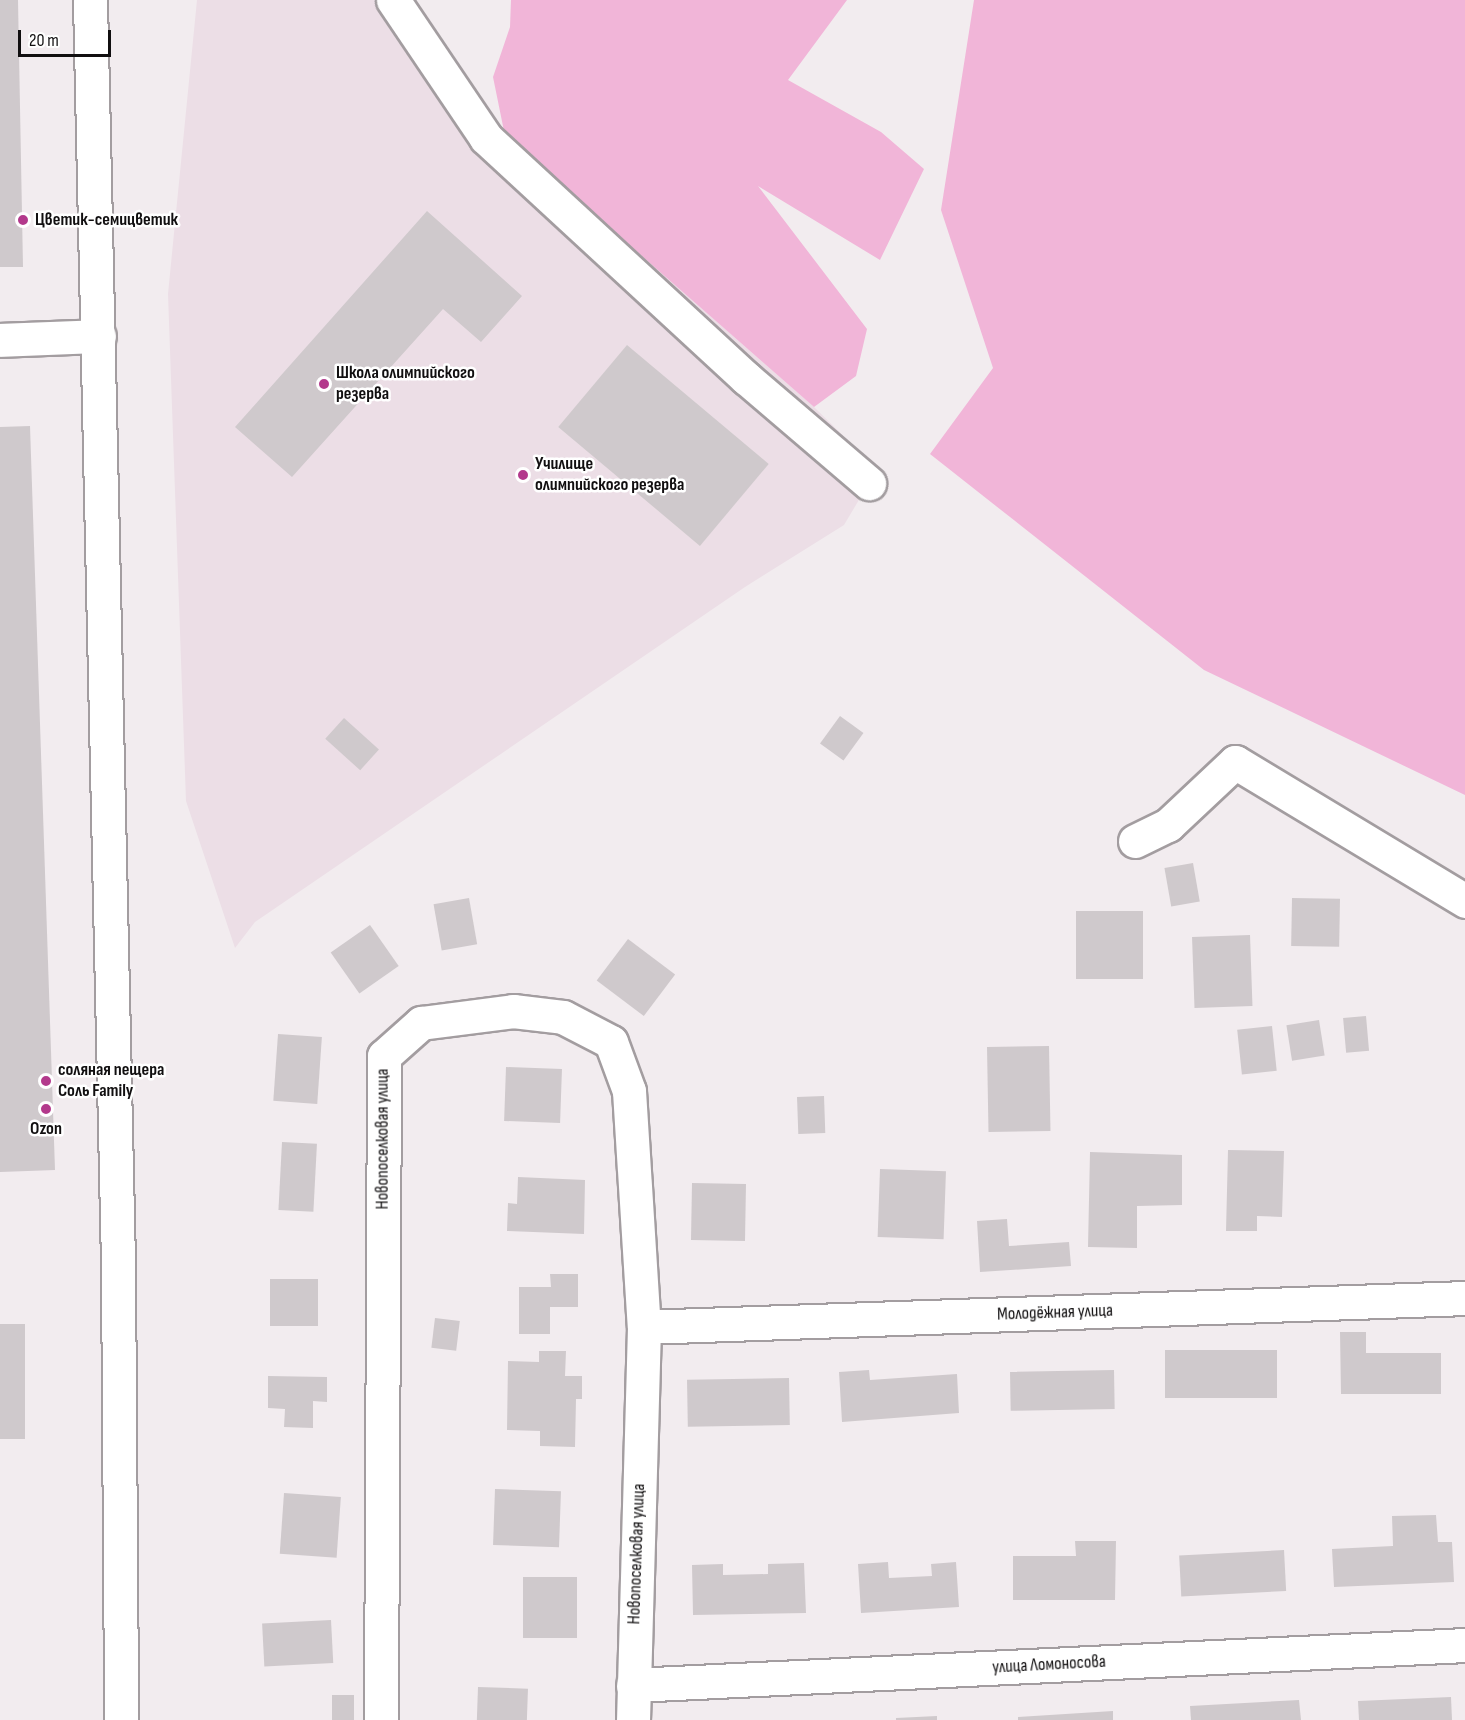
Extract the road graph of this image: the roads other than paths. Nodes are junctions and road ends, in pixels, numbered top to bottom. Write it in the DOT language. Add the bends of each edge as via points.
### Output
graph roads {
  1 [pos="90,0"];
  2 [pos="393,0"];
  3 [pos="99,336"];
  4 [pos="0,340"];
  5 [pos="869,483"];
  6 [pos="1135,841"];
  7 [pos="1465,901"];
  8 [pos="1465,1298"];
  9 [pos="644,1327"];
  10 [pos="1465,1645"];
  11 [pos="633,1685"];
  12 [pos="121,1720"];
  13 [pos="381,1720"];
  14 [pos="633,1720"];
  1 -- 3 [label="street"];
  2 -- 5 [label="street" via="486,138 737,370"];
  3 -- 4 [label="street"];
  3 -- 12 [label="street" via="118,1268"];
  6 -- 7 [label="street" via="1168,825 1235,762"];
  8 -- 9 [label="street, Молодёжная улица"];
  9 -- 11 [label="street, Новопоселковая улица"];
  9 -- 13 [label="street, Новопоселковая улица" via="628,1091 611,1042 563,1017 513,1011 421,1023 384,1056"];
  10 -- 11 [label="street, улица Ломоносова"];
  11 -- 14 [label="street, Новопоселковая улица"];
}
